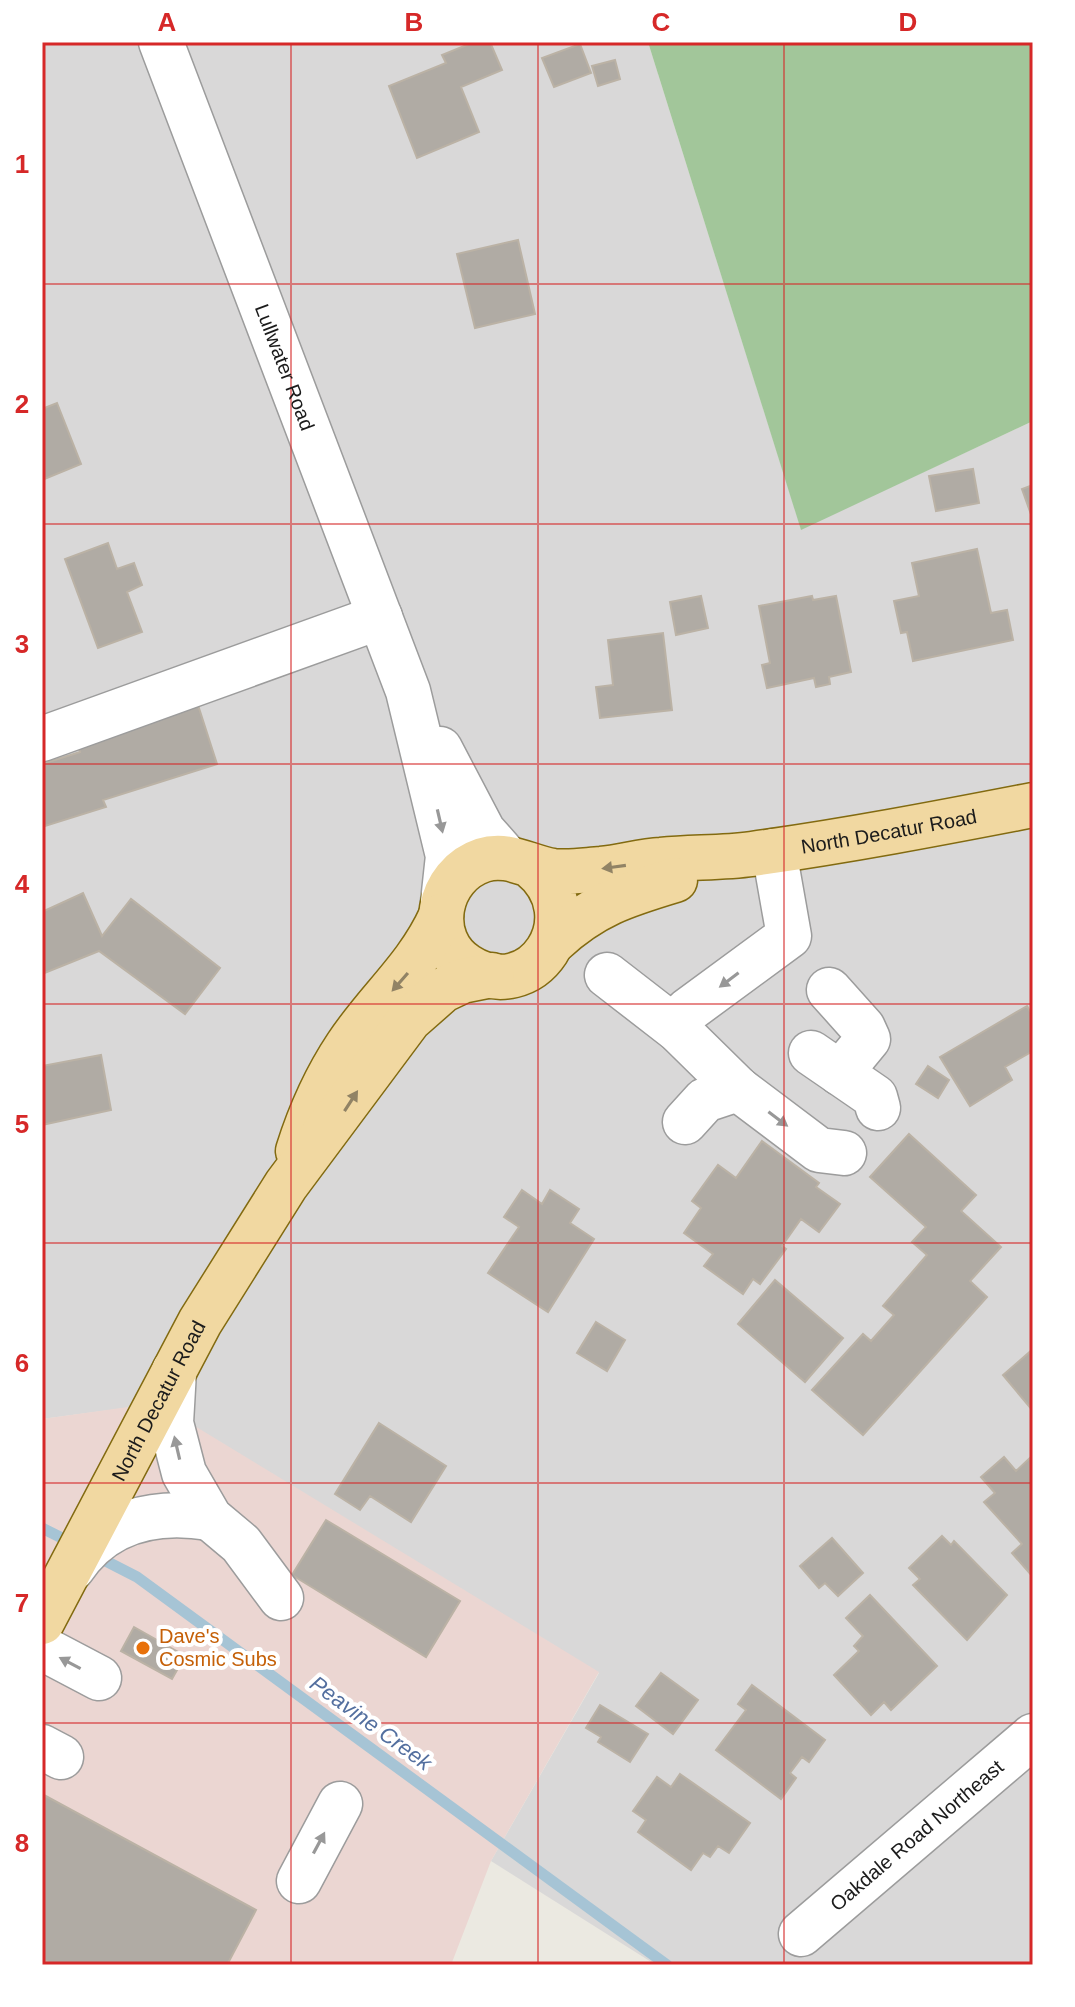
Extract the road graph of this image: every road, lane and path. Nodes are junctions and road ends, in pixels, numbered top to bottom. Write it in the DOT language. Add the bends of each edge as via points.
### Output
graph roads {
  1 [pos="161,42"];
  2 [pos="380,617"];
  3 [pos="408,691"];
  4 [pos="42,739"];
  5 [pos="1033,805"];
  6 [pos="761,853"];
  7 [pos="519,862"];
  8 [pos="442,909"];
  9 [pos="554,941"];
  10 [pos="492,975"];
  11 [pos="607,975"];
  12 [pos="829,990"];
  13 [pos="651,1020"];
  14 [pos="738,1089"];
  15 [pos="878,1108"];
  16 [pos="685,1122"];
  17 [pos="844,1153"];
  18 [pos="286,1185"];
  19 [pos="174,1371"];
  20 [pos="210,1518"];
  21 [pos="101,1528"];
  22 [pos="281,1598"];
  23 [pos="42,1622"];
  24 [pos="42,1648"];
  25 [pos="99,1678"];
  26 [pos="1033,1736"];
  27 [pos="340,1804"];
  28 [pos="299,1881"];
  29 [pos="801,1934"];
  1 -- 2 [label="street, Lullwater Road"];
  2 -- 3 [label="street, Lullwater Road"];
  2 -- 4 [label="street"];
  3 -- 7 [label="street, Lullwater Road" via="483,831"];
  3 -- 8 [label="street, Lullwater Road, one-way" via="448,856"];
  5 -- 6 [label="main road, North Decatur Road"];
  6 -- 7 [label="main road, North Decatur Road, one-way" via="577,871"];
  6 -- 9 [label="main road, North Decatur Road" via="609,901"];
  6 -- 13 [label="street, one-way" via="789,936 687,1011"];
  7 -- 8 [label="main road, North Decatur Road" via="483,860 462,871"];
  7 -- 9 [label="main road" via="542,875 557,899"];
  8 -- 10 [label="main road" via="445,940 459,961"];
  8 -- 18 [label="main road, North Decatur Road, one-way" via="420,956 348,1044 319,1093"];
  9 -- 10 [label="main road, North Decatur Road" via="529,968"];
  18 -- 10 [label="main road, North Decatur Road, one-way" via="381,1054 429,1000 462,981"];
  11 -- 13 [label="street"];
  12 -- 15 [label="street" via="868,1039 826,1063 875,1097"];
  13 -- 14 [label="street"];
  14 -- 16 [label="street" via="705,1100"];
  14 -- 17 [label="street, one-way" via="819,1150"];
  18 -- 19 [label="main road, North Decatur Road"];
  20 -- 19 [label="street, one-way" via="184,1473 171,1423"];
  19 -- 21 [label="main road, North Decatur Road"];
  20 -- 21 [label="street" via="164,1514"];
  20 -- 22 [label="street" via="241,1544"];
  21 -- 23 [label="main road, North Decatur Road"];
  25 -- 24 [label="street, one-way"];
  26 -- 29 [label="street, Oakdale Road Northeast"];
  28 -- 27 [label="street, one-way"];
}
